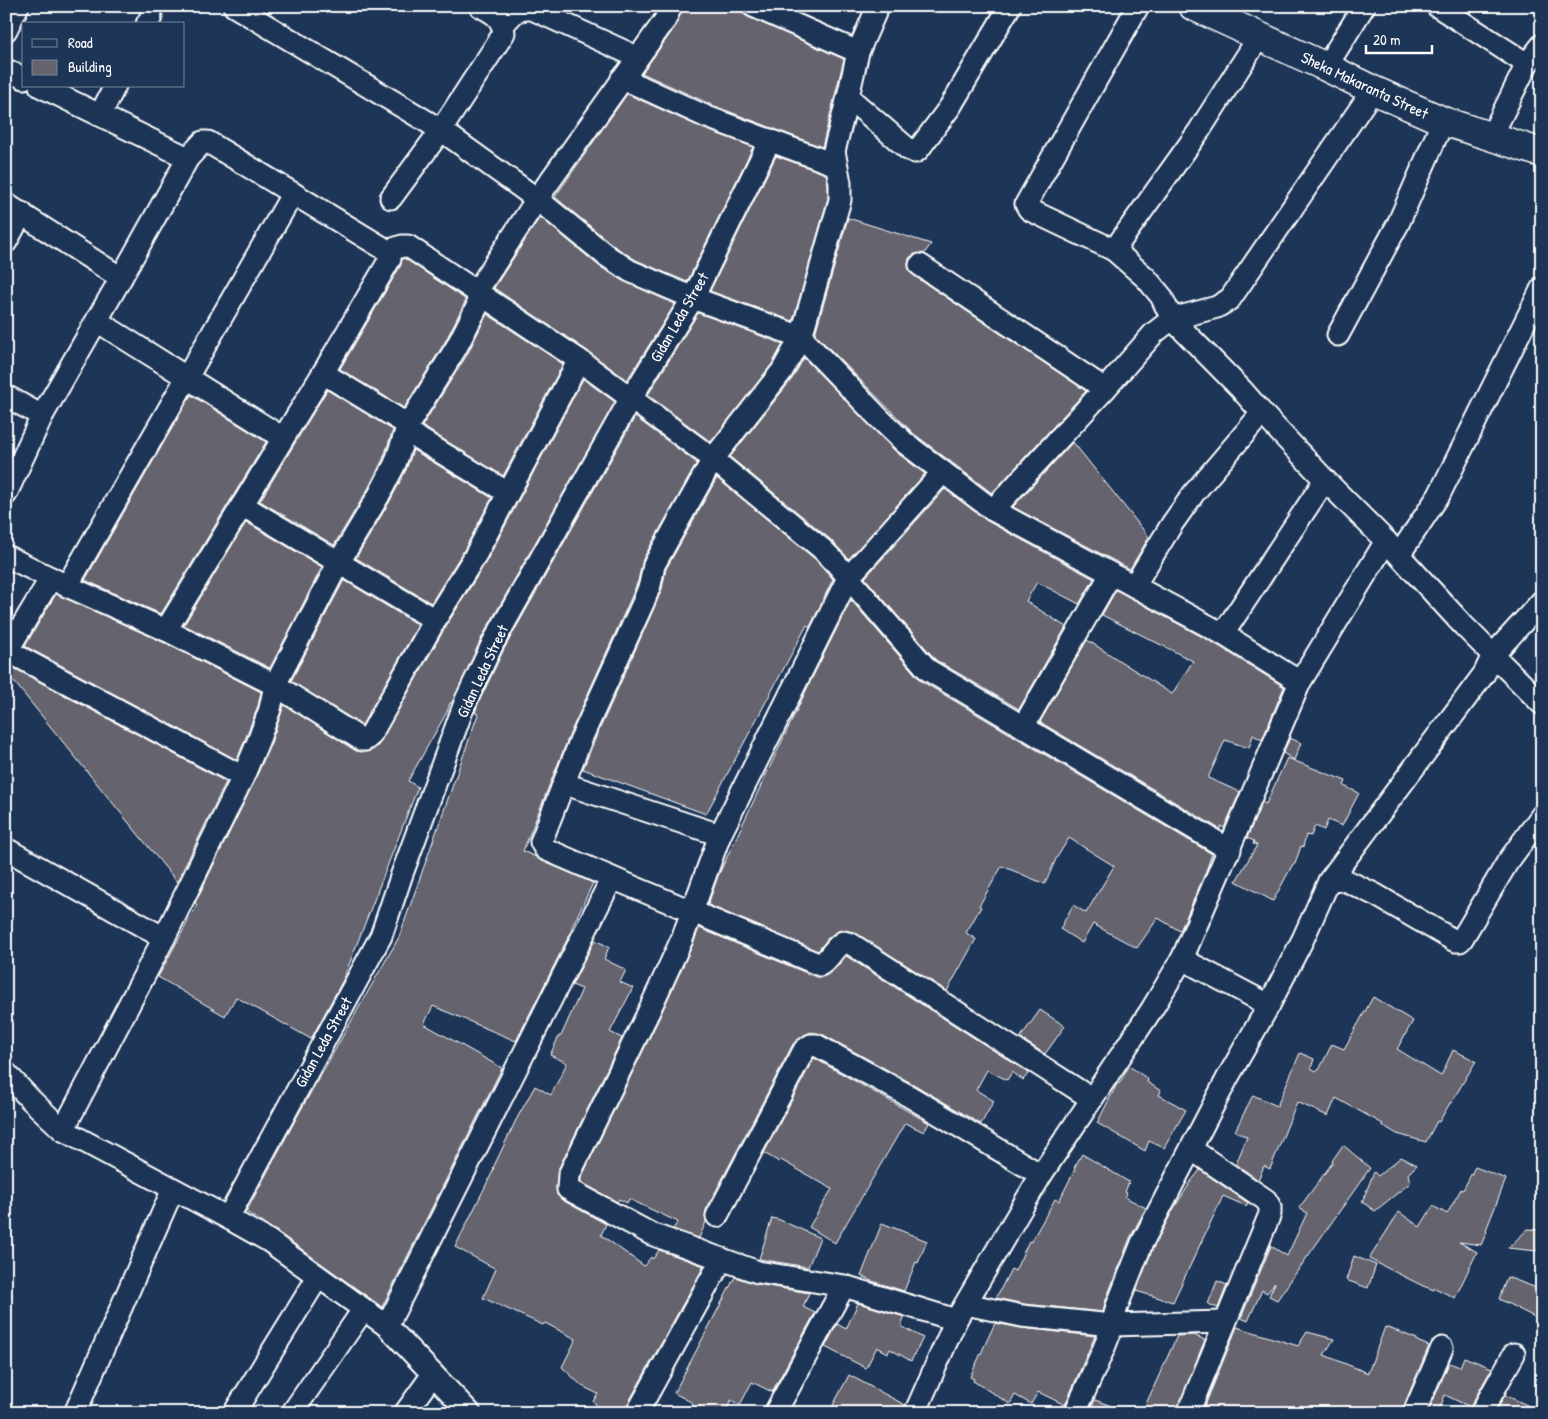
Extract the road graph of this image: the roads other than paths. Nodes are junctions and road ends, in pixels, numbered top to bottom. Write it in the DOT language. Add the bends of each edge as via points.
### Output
graph roads {
  1 [pos="18,6"];
  2 [pos="234,6"];
  3 [pos="480,6"];
  4 [pos="671,6"];
  5 [pos="753,6"];
  6 [pos="878,6"];
  7 [pos="1010,6"];
  8 [pos="1138,6"];
  9 [pos="1193,6"];
  10 [pos="1364,6"];
  11 [pos="1437,6"];
  12 [pos="503,25"];
  13 [pos="6,30"];
  14 [pos="1259,37"];
  15 [pos="1542,45"];
  16 [pos="858,52"];
  17 [pos="637,57"];
  18 [pos="1526,64"];
  19 [pos="1326,67"];
  20 [pos="6,70"];
  21 [pos="22,77"];
  22 [pos="622,78"];
  23 [pos="44,88"];
  24 [pos="114,88"];
  25 [pos="1373,90"];
  26 [pos="848,97"];
  27 [pos="100,115"];
  28 [pos="1443,121"];
  29 [pos="441,130"];
  30 [pos="1491,137"];
  31 [pos="770,140"];
  32 [pos="1542,152"];
  33 [pos="188,158"];
  34 [pos="836,165"];
  35 [pos="293,193"];
  36 [pos="391,198"];
  37 [pos="537,199"];
  38 [pos="14,209"];
  39 [pos="6,242"];
  40 [pos="1114,250"];
  41 [pos="388,251"];
  42 [pos="920,265"];
  43 [pos="121,278"];
  44 [pos="1542,288"];
  45 [pos="477,291"];
  46 [pos="693,298"];
  47 [pos="1172,319"];
  48 [pos="97,321"];
  49 [pos="1338,335"];
  50 [pos="801,337"];
  51 [pos="579,360"];
  52 [pos="324,373"];
  53 [pos="187,377"];
  54 [pos="1105,389"];
  55 [pos="6,396"];
  56 [pos="631,398"];
  57 [pos="1262,413"];
  58 [pos="42,416"];
  59 [pos="407,428"];
  60 [pos="283,438"];
  61 [pos="713,459"];
  62 [pos="943,472"];
  63 [pos="1325,480"];
  64 [pos="508,493"];
  65 [pos="6,494"];
  66 [pos="242,505"];
  67 [pos="993,510"];
  68 [pos="1392,548"];
  69 [pos="6,556"];
  70 [pos="339,562"];
  71 [pos="1111,574"];
  72 [pos="848,578"];
  73 [pos="59,582"];
  74 [pos="1134,586"];
  75 [pos="1542,601"];
  76 [pos="435,620"];
  77 [pos="166,630"];
  78 [pos="1224,634"];
  79 [pos="6,650"];
  80 [pos="1493,655"];
  81 [pos="1300,682"];
  82 [pos="275,685"];
  83 [pos="1542,704"];
  84 [pos="1023,727"];
  85 [pos="243,777"];
  86 [pos="565,784"];
  87 [pos="1542,815"];
  88 [pos="720,835"];
  89 [pos="6,849"];
  90 [pos="1230,850"];
  91 [pos="612,878"];
  92 [pos="1328,881"];
  93 [pos="692,912"];
  94 [pos="164,938"];
  95 [pos="1182,959"];
  96 [pos="1269,1004"];
  97 [pos="6,1073"];
  98 [pos="1092,1099"];
  99 [pos="63,1130"];
  100 [pos="1191,1149"];
  101 [pos="1041,1174"];
  102 [pos="174,1189"];
  103 [pos="717,1216"];
  104 [pos="228,1218"];
  105 [pos="722,1259"];
  106 [pos="318,1277"];
  107 [pos="844,1286"];
  108 [pos="364,1310"];
  109 [pos="961,1312"];
  110 [pos="1224,1322"];
  111 [pos="1112,1325"];
  112 [pos="387,1326"];
  113 [pos="1442,1348"];
  114 [pos="1514,1354"];
  115 [pos="433,1374"];
  116 [pos="74,1413"];
  117 [pos="234,1413"];
  118 [pos="292,1413"];
  119 [pos="405,1413"];
  120 [pos="470,1413"];
  121 [pos="637,1413"];
  122 [pos="775,1413"];
  123 [pos="915,1413"];
  124 [pos="1075,1413"];
  125 [pos="1188,1413"];
  126 [pos="1414,1413"];
  127 [pos="1481,1413"];
  1 -- 13 [label="street"];
  2 -- 29 [label="street"];
  3 -- 12 [label="street" via="495,14"];
  4 -- 17 [label="street" via="665,20"];
  5 -- 16 [label="street"];
  6 -- 16 [label="street"];
  7 -- 26 [label="street" via="950,107 915,152"];
  8 -- 40 [label="street" via="1026,204 1029,209"];
  9 -- 14 [label="street, Sheka Makaranta Street"];
  10 -- 19 [label="street"];
  11 -- 18 [label="street"];
  12 -- 17 [label="street" via="514,12 532,9"];
  12 -- 29 [label="street" via="504,34 500,41"];
  14 -- 19 [label="street, Sheka Makaranta Street"];
  14 -- 40 [label="street" via="1199,130"];
  15 -- 18 [label="street"];
  16 -- 26 [label="street"];
  17 -- 22 [label="street"];
  18 -- 30 [label="street"];
  19 -- 25 [label="street, Sheka Makaranta Street"];
  20 -- 21 [label="street"];
  22 -- 31 [label="street" via="707,117"];
  22 -- 37 [label="street"];
  23 -- 27 [label="street"];
  24 -- 27 [label="street"];
  25 -- 28 [label="street, Sheka Makaranta Street"];
  25 -- 47 [label="street" via="1230,299 1217,308"];
  26 -- 34 [label="street" via="834,152"];
  27 -- 33 [label="street"];
  28 -- 30 [label="street, Sheka Makaranta Street"];
  28 -- 49 [label="street" via="1398,224"];
  29 -- 36 [label="street"];
  29 -- 37 [label="street"];
  30 -- 32 [label="street, Sheka Makaranta Street"];
  31 -- 34 [label="street"];
  31 -- 46 [label="street, Gidan Leda Street"];
  33 -- 35 [label="street" via="199,145 208,142"];
  33 -- 43 [label="street"];
  34 -- 50 [label="street" via="840,200"];
  35 -- 41 [label="street"];
  35 -- 53 [label="street"];
  37 -- 45 [label="street"];
  37 -- 46 [label="street" via="614,261"];
  38 -- 39 [label="street"];
  38 -- 43 [label="street"];
  40 -- 47 [label="street" via="1146,278 1161,296"];
  41 -- 45 [label="street" via="408,246"];
  41 -- 52 [label="street" via="390,259"];
  42 -- 54 [label="street"];
  43 -- 48 [label="street"];
  44 -- 68 [label="street" via="1439,495"];
  45 -- 51 [label="street"];
  45 -- 59 [label="street" via="478,305 470,321"];
  46 -- 50 [label="street"];
  46 -- 56 [label="street, Gidan Leda Street"];
  47 -- 54 [label="street" via="1154,333"];
  47 -- 57 [label="street"];
  48 -- 53 [label="street"];
  48 -- 58 [label="street"];
  50 -- 61 [label="street" via="782,371"];
  50 -- 62 [label="street" via="899,437"];
  51 -- 56 [label="street"];
  51 -- 64 [label="street"];
  52 -- 59 [label="street"];
  52 -- 60 [label="street"];
  53 -- 60 [label="street"];
  53 -- 73 [label="street"];
  54 -- 67 [label="street"];
  55 -- 58 [label="street"];
  56 -- 61 [label="street"];
  56 -- 104 [label="street, Gidan Leda Street" via="493,643 466,700 381,936"];
  57 -- 63 [label="street"];
  57 -- 74 [label="street" via="1194,493"];
  58 -- 65 [label="street"];
  59 -- 64 [label="street"];
  59 -- 70 [label="street" via="395,464"];
  60 -- 66 [label="street"];
  61 -- 72 [label="street" via="822,549"];
  61 -- 86 [label="street" via="654,565 643,603 581,739"];
  62 -- 67 [label="street"];
  62 -- 72 [label="street"];
  63 -- 68 [label="street"];
  63 -- 78 [label="street"];
  64 -- 76 [label="street" via="475,556"];
  66 -- 70 [label="street"];
  66 -- 77 [label="street"];
  67 -- 71 [label="street"];
  68 -- 80 [label="street"];
  68 -- 81 [label="street"];
  69 -- 73 [label="street"];
  70 -- 76 [label="street"];
  70 -- 82 [label="street"];
  71 -- 74 [label="street"];
  71 -- 84 [label="street"];
  72 -- 84 [label="street" via="928,670"];
  72 -- 88 [label="street"];
  73 -- 77 [label="street"];
  73 -- 79 [label="street"];
  74 -- 78 [label="street"];
  75 -- 80 [label="street"];
  76 -- 82 [label="street" via="365,740"];
  77 -- 82 [label="street"];
  78 -- 81 [label="street"];
  79 -- 85 [label="street"];
  80 -- 83 [label="street"];
  80 -- 92 [label="street" via="1484,674"];
  81 -- 90 [label="street"];
  82 -- 85 [label="street" via="265,724"];
  84 -- 90 [label="street"];
  85 -- 94 [label="street"];
  86 -- 88 [label="street"];
  86 -- 91 [label="street" via="541,845"];
  87 -- 92 [label="street" via="1506,863 1460,941 1351,883"];
  88 -- 93 [label="street"];
  89 -- 94 [label="street"];
  90 -- 95 [label="street"];
  91 -- 93 [label="street"];
  91 -- 112 [label="street"];
  92 -- 96 [label="street" via="1303,939"];
  93 -- 98 [label="street" via="820,965 836,946 843,942 851,944"];
  93 -- 105 [label="street" via="682,940 569,1176 568,1189 651,1234"];
  94 -- 99 [label="street"];
  95 -- 96 [label="street"];
  95 -- 98 [label="street"];
  96 -- 100 [label="street"];
  97 -- 99 [label="street"];
  98 -- 101 [label="street"];
  99 -- 102 [label="street"];
  100 -- 110 [label="street" via="1266,1200 1270,1207 1270,1214"];
  100 -- 111 [label="street" via="1142,1243"];
  101 -- 103 [label="street" via="909,1096 811,1045 804,1050"];
  101 -- 109 [label="street"];
  102 -- 104 [label="street"];
  102 -- 116 [label="street"];
  104 -- 106 [label="street" via="269,1241"];
  105 -- 107 [label="street" via="758,1272"];
  105 -- 121 [label="street"];
  106 -- 108 [label="street"];
  106 -- 117 [label="street"];
  107 -- 109 [label="street"];
  107 -- 122 [label="street"];
  108 -- 112 [label="street"];
  108 -- 118 [label="street"];
  109 -- 111 [label="street"];
  109 -- 123 [label="street"];
  110 -- 111 [label="street"];
  110 -- 125 [label="street"];
  111 -- 124 [label="street"];
  112 -- 115 [label="street"];
  113 -- 126 [label="street"];
  114 -- 127 [label="street"];
  115 -- 119 [label="street"];
  115 -- 120 [label="street"];
}
